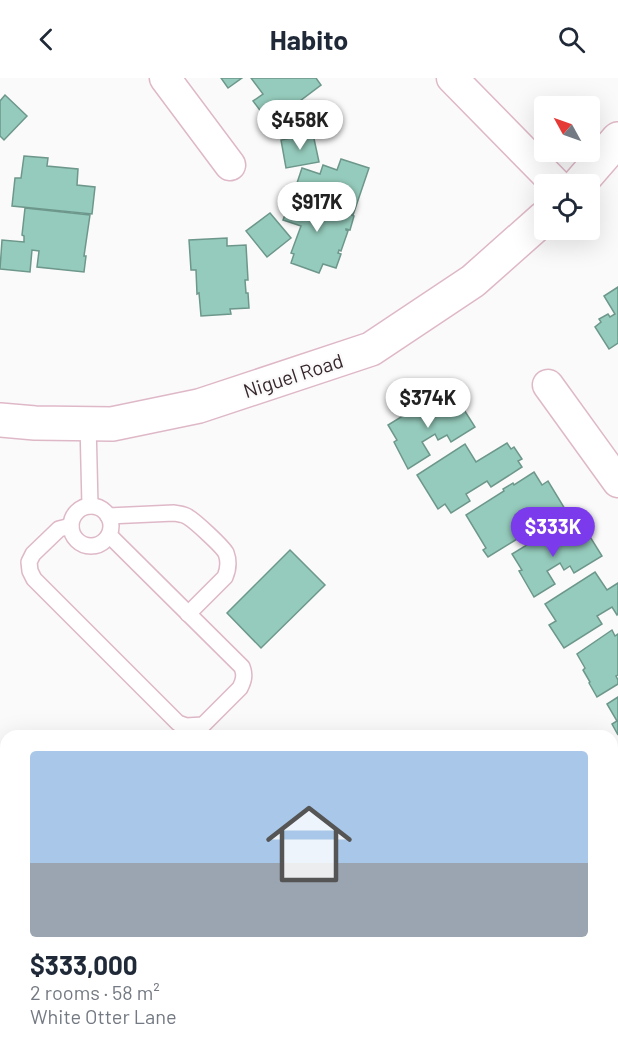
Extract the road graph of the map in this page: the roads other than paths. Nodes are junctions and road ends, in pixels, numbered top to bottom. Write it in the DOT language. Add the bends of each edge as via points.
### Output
graph roads {
  1 [pos="165,78"];
  2 [pos="452,78"];
  3 [pos="618,139"];
  4 [pos="230,165"];
  5 [pos="546,174"];
  6 [pos="588,174"];
  7 [pos="534,227"];
  8 [pos="548,385"];
  9 [pos="0,420"];
  10 [pos="88,423"];
  11 [pos="618,483"];
  12 [pos="90,506"];
  13 [pos="108,516"];
  14 [pos="71,526"];
  15 [pos="109,535"];
  16 [pos="188,614"];
  1 -- 4 [label="street"];
  2 -- 5 [label="street"];
  3 -- 6 [label="main road"];
  7 -- 10 [label="main road, Niguel Road" via="472,281 371,349 199,406 112,423"];
  8 -- 11 [label="street"];
  9 -- 10 [label="main road, Niguel Road"];
  10 -- 12 [label="lane"];
  12 -- 13 [label="lane"];
  12 -- 14 [label="lane" via="75,514"];
  13 -- 15 [label="lane"];
  13 -- 16 [label="lane" via="183,514 225,550 225,577"];
  14 -- 15 [label="lane" via="75,538 86,545 99,544"];
  14 -- 16 [label="lane" via="59,529 33,554 29,562 34,579 178,723 195,727 202,725 240,688 244,673"];
  15 -- 16 [label="lane"];
}
